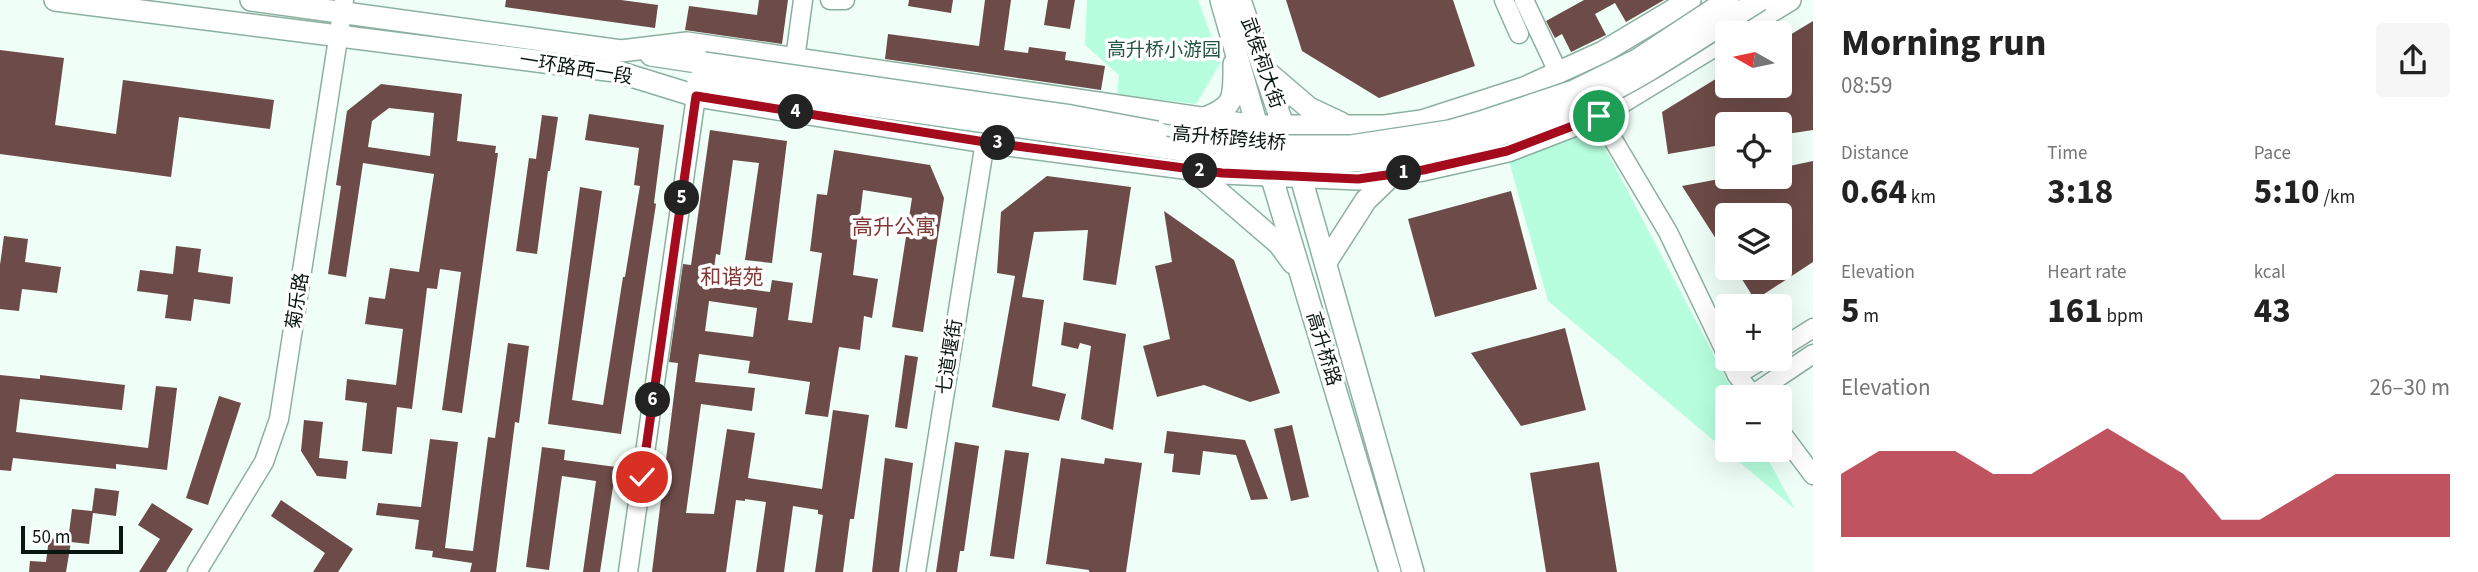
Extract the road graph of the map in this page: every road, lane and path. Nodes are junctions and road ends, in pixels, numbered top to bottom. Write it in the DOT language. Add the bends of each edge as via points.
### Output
graph roads {
  1 [pos="55,0"];
  2 [pos="251,0"];
  3 [pos="803,0"];
  4 [pos="830,0"];
  5 [pos="845,0"];
  6 [pos="1240,0"];
  7 [pos="1504,0"];
  8 [pos="1524,0"];
  9 [pos="1690,0"];
  10 [pos="1728,0"];
  11 [pos="1760,0"];
  12 [pos="1790,0"];
  13 [pos="302,3"];
  14 [pos="343,6"];
  15 [pos="1224,9"];
  16 [pos="1755,21"];
  17 [pos="1518,34"];
  18 [pos="339,35"];
  19 [pos="1715,45"];
  20 [pos="795,59"];
  21 [pos="618,61"];
  22 [pos="1266,71"];
  23 [pos="1559,74"];
  24 [pos="699,80"];
  25 [pos="1599,116"];
  26 [pos="1202,119"];
  27 [pos="1256,126"];
  28 [pos="1283,127"];
  29 [pos="1353,127"];
  30 [pos="985,142"];
  31 [pos="1192,169"];
  32 [pos="1393,174"];
  33 [pos="1271,175"];
  34 [pos="1302,178"];
  35 [pos="1326,262"];
  36 [pos="1301,274"];
  37 [pos="1813,328"];
  38 [pos="1715,330"];
  39 [pos="1792,341"];
  40 [pos="1813,354"];
  41 [pos="1769,385"];
  42 [pos="1792,447"];
  43 [pos="1813,475"];
  44 [pos="197,572"];
  45 [pos="628,572"];
  46 [pos="916,572"];
  47 [pos="1390,572"];
  48 [pos="1413,572"];
  1 -- 18 [label="main road, 一环路西一段"];
  2 -- 13 [label="main road, 一环路西一段"];
  3 -- 20 [label="street"];
  4 -- 5 [label="street"];
  6 -- 22 [label="main road, 武侯祠大街"];
  7 -- 17 [label="street"];
  8 -- 23 [label="street"];
  9 -- 23 [label="main road, 一环路西一段"];
  10 -- 24 [label="main road, 高升桥跨线桥, bridge" via="1637,60 1574,91 1449,131 1351,146 1269,146 1179,136 1071,116"];
  11 -- 24 [label="main road, 高升桥跨线桥, bridge" via="1581,105 1454,148 1352,160 1273,161 1203,153"];
  12 -- 16 [label="main road"];
  13 -- 14 [label="main road, 一环路西一段"];
  14 -- 18 [label="street, 菊乐路"];
  14 -- 21 [label="main road, 一环路西一段"];
  15 -- 26 [label="main road" via="1234,86 1223,111"];
  15 -- 27 [label="main road, 武侯祠大街"];
  18 -- 21 [label="main road, 一环路西一段"];
  18 -- 44 [label="street, 菊乐路" via="279,419 264,462"];
  19 -- 25 [label="main road, 一环路西一段"];
  20 -- 21 [label="main road, 一环路西一段" via="687,43"];
  20 -- 26 [label="main road, 一环路西一段"];
  21 -- 24 [label="main road"];
  21 -- 24 [label="main road, 一环路西一段"];
  22 -- 28 [label="main road, 武侯祠大街"];
  22 -- 29 [label="main road" via="1309,108"];
  23 -- 29 [label="main road, 一环路西一段" via="1423,121"];
  24 -- 30 [label="main road, 一环路西一段"];
  24 -- 45 [label="street"];
  25 -- 32 [label="main road, 一环路西一段" via="1507,151"];
  25 -- 38 [label="street" via="1668,232"];
  26 -- 27 [label="main road, 一环路西一段"];
  27 -- 28 [label="main road, 一环路西一段"];
  27 -- 33 [label="main road, 高升桥路"];
  28 -- 29 [label="main road, 一环路西一段"];
  28 -- 34 [label="main road, 高升桥路"];
  30 -- 31 [label="main road, 一环路西一段"];
  30 -- 46 [label="street, 七道堰街"];
  31 -- 33 [label="main road, 一环路西一段"];
  31 -- 36 [label="main road" via="1279,244"];
  32 -- 34 [label="main road, 一环路西一段"];
  32 -- 35 [label="main road" via="1366,200"];
  33 -- 34 [label="main road, 一环路西一段"];
  33 -- 36 [label="main road, 高升桥路"];
  34 -- 35 [label="main road, 高升桥路"];
  35 -- 48 [label="main road, 高升桥路"];
  36 -- 47 [label="main road, 高升桥路"];
  37 -- 39 [label="street"];
  40 -- 41 [label="street"];
  42 -- 43 [label="street"];
}
